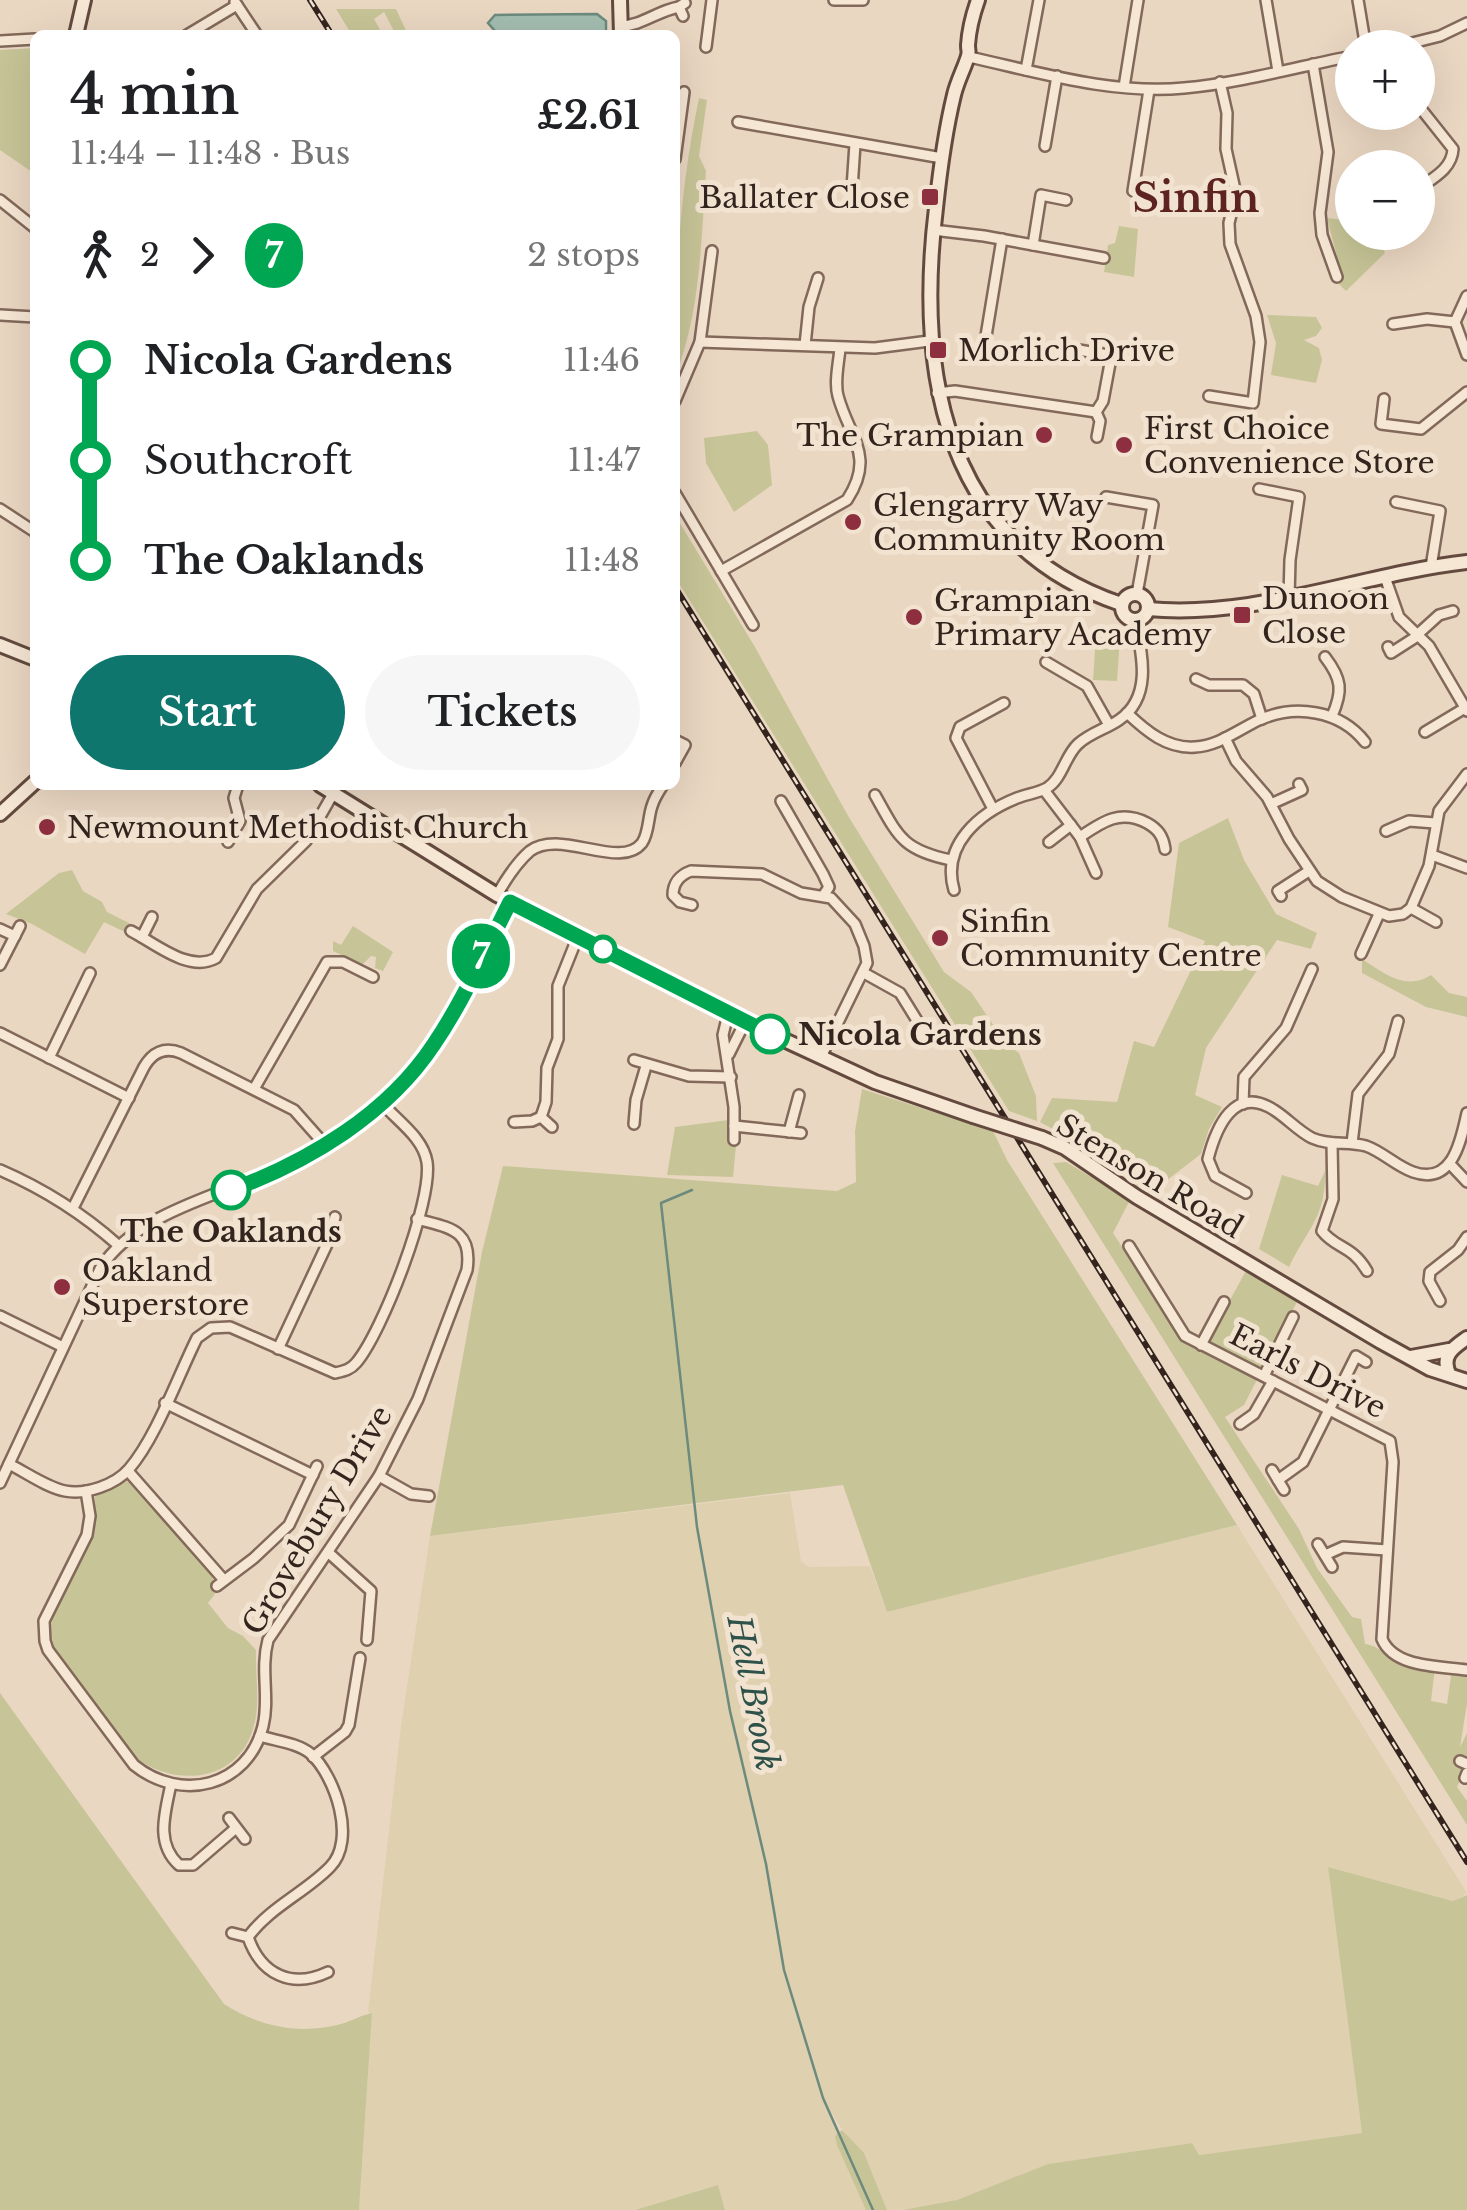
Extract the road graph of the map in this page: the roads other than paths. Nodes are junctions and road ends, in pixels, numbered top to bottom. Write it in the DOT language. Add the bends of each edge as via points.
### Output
graph roads {
  1 [pos="84,0"];
  2 [pos="620,0"];
  3 [pos="712,0"];
  4 [pos="834,0"];
  5 [pos="863,0"];
  6 [pos="978,0"];
  7 [pos="1039,0"];
  8 [pos="1138,0"];
  9 [pos="1266,0"];
  10 [pos="1358,0"];
  11 [pos="235,2"];
  12 [pos="682,9"];
  13 [pos="1467,23"];
  14 [pos="77,30"];
  15 [pos="194,30"];
  16 [pos="254,30"];
  17 [pos="621,30"];
  18 [pos="1363,30"];
  19 [pos="1435,37"];
  20 [pos="30,39"];
  21 [pos="0,41"];
  22 [pos="706,47"];
  23 [pos="969,57"];
  24 [pos="1335,59"];
  25 [pos="1313,64"];
  26 [pos="1026,70"];
  27 [pos="1278,71"];
  28 [pos="1056,76"];
  29 [pos="1220,82"];
  30 [pos="1124,87"];
  31 [pos="1149,90"];
  32 [pos="684,92"];
  33 [pos="680,103"];
  34 [pos="738,122"];
  35 [pos="1435,127"];
  36 [pos="856,144"];
  37 [pos="1045,146"];
  38 [pos="942,158"];
  39 [pos="1435,177"];
  40 [pos="1133,191"];
  41 [pos="0,200"];
  42 [pos="1066,200"];
  43 [pos="852,203"];
  44 [pos="30,224"];
  45 [pos="933,230"];
  46 [pos="1002,240"];
  47 [pos="1032,245"];
  48 [pos="712,251"];
  49 [pos="1104,258"];
  50 [pos="1337,277"];
  51 [pos="818,278"];
  52 [pos="1467,296"];
  53 [pos="0,316"];
  54 [pos="30,317"];
  55 [pos="1454,322"];
  56 [pos="1392,324"];
  57 [pos="986,336"];
  58 [pos="930,341"];
  59 [pos="700,342"];
  60 [pos="805,346"];
  61 [pos="840,348"];
  62 [pos="1067,348"];
  63 [pos="1467,355"];
  64 [pos="680,390"];
  65 [pos="1467,392"];
  66 [pos="937,393"];
  67 [pos="1209,396"];
  68 [pos="1384,399"];
  69 [pos="1096,412"];
  70 [pos="1097,436"];
  71 [pos="1259,489"];
  72 [pos="1106,497"];
  73 [pos="680,501"];
  74 [pos="1396,502"];
  75 [pos="0,510"];
  76 [pos="30,529"];
  77 [pos="1467,562"];
  78 [pos="1431,566"];
  79 [pos="721,571"];
  80 [pos="1385,578"];
  81 [pos="1137,594"];
  82 [pos="1290,597"];
  83 [pos="1122,604"];
  84 [pos="1148,609"];
  85 [pos="1453,611"];
  86 [pos="1135,620"];
  87 [pos="753,624"];
  88 [pos="1419,635"];
  89 [pos="0,645"];
  90 [pos="1388,647"];
  91 [pos="30,657"];
  92 [pos="1325,657"];
  93 [pos="1196,678"];
  94 [pos="1049,681"];
  95 [pos="1004,703"];
  96 [pos="1466,710"];
  97 [pos="1127,713"];
  98 [pos="1332,716"];
  99 [pos="1262,718"];
  100 [pos="1110,726"];
  101 [pos="1426,732"];
  102 [pos="1225,738"];
  103 [pos="1365,742"];
  104 [pos="1467,774"];
  105 [pos="1299,784"];
  106 [pos="30,787"];
  107 [pos="236,790"];
  108 [pos="330,790"];
  109 [pos="660,790"];
  110 [pos="1044,790"];
  111 [pos="334,792"];
  112 [pos="875,795"];
  113 [pos="781,801"];
  114 [pos="1271,804"];
  115 [pos="895,805"];
  116 [pos="992,809"];
  117 [pos="884,812"];
  118 [pos="0,814"];
  119 [pos="1435,823"];
  120 [pos="1071,826"];
  121 [pos="1386,831"];
  122 [pos="1080,838"];
  123 [pos="228,842"];
  124 [pos="1050,842"];
  125 [pos="1166,848"];
  126 [pos="1432,855"];
  127 [pos="952,860"];
  128 [pos="1467,868"];
  129 [pos="1309,871"];
  130 [pos="1096,873"];
  131 [pos="954,890"];
  132 [pos="823,896"];
  133 [pos="1281,896"];
  134 [pos="504,898"];
  135 [pos="692,905"];
  136 [pos="1411,908"];
  137 [pos="1379,914"];
  138 [pos="152,916"];
  139 [pos="1436,922"];
  140 [pos="20,926"];
  141 [pos="0,929"];
  142 [pos="131,931"];
  143 [pos="15,936"];
  144 [pos="578,936"];
  145 [pos="142,937"];
  146 [pos="1361,954"];
  147 [pos="0,965"];
  148 [pos="1312,969"];
  149 [pos="90,973"];
  150 [pos="864,973"];
  151 [pos="373,978"];
  152 [pos="1292,984"];
  153 [pos="1304,988"];
  154 [pos="728,1014"];
  155 [pos="1398,1021"];
  156 [pos="745,1022"];
  157 [pos="0,1033"];
  158 [pos="926,1035"];
  159 [pos="728,1056"];
  160 [pos="49,1058"];
  161 [pos="821,1058"];
  162 [pos="634,1060"];
  163 [pos="646,1066"];
  164 [pos="731,1077"];
  165 [pos="254,1088"];
  166 [pos="799,1096"];
  167 [pos="128,1098"];
  168 [pos="381,1102"];
  169 [pos="1243,1104"];
  170 [pos="1467,1113"];
  171 [pos="540,1116"];
  172 [pos="514,1122"];
  173 [pos="633,1123"];
  174 [pos="734,1126"];
  175 [pos="552,1128"];
  176 [pos="789,1132"];
  177 [pos="801,1133"];
  178 [pos="734,1140"];
  179 [pos="1332,1143"];
  180 [pos="1352,1144"];
  181 [pos="326,1146"];
  182 [pos="1450,1164"];
  183 [pos="0,1170"];
  184 [pos="1240,1174"];
  185 [pos="1467,1182"];
  186 [pos="1234,1185"];
  187 [pos="1246,1192"];
  188 [pos="73,1208"];
  189 [pos="335,1216"];
  190 [pos="417,1220"];
  191 [pos="1467,1238"];
  192 [pos="118,1245"];
  193 [pos="1129,1246"];
  194 [pos="1146,1247"];
  195 [pos="1137,1257"];
  196 [pos="1366,1271"];
  197 [pos="1440,1301"];
  198 [pos="1224,1302"];
  199 [pos="0,1316"];
  200 [pos="1294,1317"];
  201 [pos="1200,1345"];
  202 [pos="1460,1345"];
  203 [pos="62,1347"];
  204 [pos="278,1349"];
  205 [pos="1411,1358"];
  206 [pos="1366,1362"];
  207 [pos="1449,1374"];
  208 [pos="1268,1378"];
  209 [pos="1466,1382"];
  210 [pos="165,1403"];
  211 [pos="1329,1409"];
  212 [pos="1240,1424"];
  213 [pos="9,1464"];
  214 [pos="1272,1470"];
  215 [pos="128,1471"];
  216 [pos="379,1476"];
  217 [pos="1278,1480"];
  218 [pos="0,1482"];
  219 [pos="1284,1490"];
  220 [pos="86,1491"];
  221 [pos="428,1496"];
  222 [pos="1318,1544"];
  223 [pos="1387,1550"];
  224 [pos="330,1554"];
  225 [pos="1325,1554"];
  226 [pos="1332,1567"];
  227 [pos="366,1640"];
  228 [pos="360,1658"];
  229 [pos="1467,1670"];
  230 [pos="260,1736"];
  231 [pos="313,1757"];
  232 [pos="171,1784"];
  233 [pos="229,1818"];
  234 [pos="236,1828"];
  235 [pos="244,1839"];
  236 [pos="232,1934"];
  237 [pos="248,1938"];
  238 [pos="328,1972"];
  239 [pos="309,1981"];
  240 [pos="310,1993"];
  1 -- 14 [label="street"];
  2 -- 17 [label="street"];
  3 -- 22 [label="street"];
  4 -- 5 [label="street"];
  6 -- 23 [label="street"];
  7 -- 26 [label="street"];
  8 -- 30 [label="street"];
  9 -- 27 [label="street"];
  10 -- 18 [label="street"];
  11 -- 15 [label="street"];
  11 -- 16 [label="street"];
  12 -- 17 [label="street" via="656,12"];
  13 -- 19 [label="street"];
  20 -- 21 [label="street"];
  23 -- 26 [label="street"];
  23 -- 38 [label="street"];
  24 -- 25 [label="street"];
  25 -- 27 [label="street"];
  25 -- 50 [label="street" via="1328,152 1322,235"];
  26 -- 28 [label="street"];
  27 -- 29 [label="street"];
  28 -- 30 [label="street"];
  28 -- 37 [label="street"];
  29 -- 31 [label="street"];
  29 -- 67 [label="street" via="1236,194 1230,244 1260,342 1253,403"];
  30 -- 31 [label="street"];
  31 -- 40 [label="street"];
  32 -- 33 [label="street"];
  34 -- 36 [label="street"];
  35 -- 39 [label="street" via="1452,149 1446,169"];
  36 -- 38 [label="street"];
  36 -- 43 [label="street"];
  38 -- 45 [label="street"];
  41 -- 44 [label="street"];
  42 -- 47 [label="street" via="1042,195"];
  45 -- 46 [label="street"];
  45 -- 58 [label="street"];
  46 -- 47 [label="street"];
  46 -- 57 [label="street"];
  47 -- 49 [label="street"];
  48 -- 59 [label="street"];
  51 -- 60 [label="street"];
  52 -- 55 [label="street"];
  53 -- 54 [label="street"];
  55 -- 56 [label="street"];
  55 -- 63 [label="street"];
  58 -- 61 [label="street"];
  58 -- 66 [label="street"];
  59 -- 60 [label="street"];
  59 -- 64 [label="street"];
  60 -- 61 [label="street"];
  61 -- 79 [label="street" via="838,396 858,441 856,486 847,500"];
  62 -- 69 [label="street" via="1111,358"];
  65 -- 68 [label="street" via="1422,429 1381,424"];
  66 -- 69 [label="street"];
  66 -- 83 [label="street" via="970,478 1005,529 1057,573"];
  69 -- 70 [label="street"];
  71 -- 82 [label="street" via="1304,497 1290,560"];
  72 -- 81 [label="street" via="1153,505"];
  73 -- 79 [label="street"];
  74 -- 78 [label="street" via="1442,511"];
  75 -- 76 [label="street"];
  77 -- 78 [label="street"];
  78 -- 80 [label="street"];
  79 -- 87 [label="street"];
  80 -- 82 [label="street"];
  80 -- 88 [label="street" via="1395,610"];
  81 -- 83 [label="street"];
  81 -- 84 [label="street"];
  82 -- 84 [label="street"];
  83 -- 86 [label="street"];
  84 -- 86 [label="street"];
  85 -- 88 [label="street"];
  86 -- 97 [label="street" via="1144,675"];
  88 -- 90 [label="street" via="1390,652"];
  88 -- 96 [label="street"];
  89 -- 91 [label="street"];
  92 -- 98 [label="street" via="1341,687"];
  93 -- 99 [label="street" via="1209,685 1244,685"];
  94 -- 100 [label="street" via="1051,665 1087,686"];
  95 -- 116 [label="street" via="960,727 956,738"];
  96 -- 101 [label="street"];
  97 -- 100 [label="street"];
  97 -- 102 [label="street" via="1155,737 1180,746"];
  98 -- 99 [label="street" via="1294,711"];
  98 -- 103 [label="street"];
  99 -- 102 [label="street"];
  100 -- 110 [label="street" via="1081,741"];
  102 -- 114 [label="street"];
  104 -- 119 [label="street"];
  105 -- 114 [label="street" via="1302,790"];
  106 -- 118 [label="street"];
  107 -- 123 [label="street" via="240,821"];
  108 -- 111 [label="street, Stenson Road"];
  109 -- 134 [label="street" via="634,849 606,852 560,843 532,849 511,871"];
  110 -- 116 [label="street"];
  110 -- 120 [label="street"];
  111 -- 134 [label="street, Stenson Road"];
  111 -- 145 [label="street" via="306,840 257,888 216,958 194,964"];
  112 -- 117 [label="street"];
  113 -- 132 [label="street" via="823,874"];
  114 -- 129 [label="street"];
  115 -- 117 [label="street"];
  116 -- 127 [label="street" via="957,843"];
  117 -- 127 [label="street" via="898,837 916,850"];
  119 -- 121 [label="street" via="1409,821"];
  119 -- 126 [label="street"];
  120 -- 122 [label="street"];
  120 -- 124 [label="street"];
  122 -- 125 [label="street" via="1110,818 1137,818 1155,828"];
  122 -- 130 [label="street"];
  126 -- 128 [label="street"];
  126 -- 136 [label="street"];
  127 -- 131 [label="street"];
  129 -- 133 [label="street"];
  129 -- 137 [label="street"];
  132 -- 135 [label="street" via="762,874 691,872 676,882 673,895"];
  132 -- 150 [label="street" via="855,924"];
  134 -- 144 [label="street, Stenson Road"];
  134 -- 168 [label="street" via="434,1044"];
  136 -- 137 [label="street" via="1396,916"];
  136 -- 139 [label="street"];
  137 -- 146 [label="street"];
  138 -- 145 [label="street"];
  140 -- 143 [label="street"];
  141 -- 143 [label="street"];
  142 -- 145 [label="street"];
  143 -- 147 [label="street"];
  144 -- 154 [label="street, Stenson Road"];
  144 -- 171 [label="street" via="558,986 560,1026"];
  148 -- 153 [label="street"];
  149 -- 160 [label="street"];
  150 -- 158 [label="street" via="900,993"];
  150 -- 161 [label="street"];
  151 -- 165 [label="street" via="344,962 327,962"];
  152 -- 153 [label="street"];
  153 -- 169 [label="street" via="1286,1028 1244,1077"];
  154 -- 156 [label="street, Stenson Road"];
  154 -- 159 [label="street"];
  155 -- 180 [label="street" via="1389,1054 1358,1094"];
  156 -- 159 [label="street"];
  156 -- 161 [label="street, Stenson Road"];
  157 -- 160 [label="street"];
  159 -- 164 [label="street"];
  160 -- 167 [label="street"];
  161 -- 205 [label="street, Stenson Road, bridge" via="1066,1148 1137,1198"];
  162 -- 163 [label="street"];
  163 -- 164 [label="street"];
  163 -- 173 [label="street"];
  164 -- 174 [label="street"];
  165 -- 167 [label="street" via="167,1050 150,1056"];
  165 -- 181 [label="street" via="294,1110"];
  166 -- 176 [label="street"];
  167 -- 188 [label="street"];
  168 -- 181 [label="street"];
  168 -- 190 [label="street" via="424,1150 428,1174"];
  169 -- 179 [label="street" via="1268,1106"];
  169 -- 186 [label="street" via="1225,1115 1208,1160 1214,1176"];
  170 -- 182 [label="street"];
  171 -- 172 [label="street"];
  171 -- 175 [label="street"];
  174 -- 176 [label="street"];
  174 -- 178 [label="street"];
  176 -- 177 [label="street"];
  179 -- 180 [label="street"];
  179 -- 196 [label="street" via="1333,1198 1322,1232 1364,1256"];
  180 -- 182 [label="street" via="1414,1172 1433,1174"];
  181 -- 192 [label="street" via="154,1219"];
  182 -- 185 [label="street"];
  183 -- 188 [label="street"];
  184 -- 186 [label="street"];
  186 -- 187 [label="street"];
  188 -- 192 [label="street"];
  189 -- 204 [label="street"];
  190 -- 204 [label="street" via="398,1285 355,1364 336,1373"];
  190 -- 216 [label="street, Grovebury Drive" via="462,1236 468,1261 418,1400"];
  191 -- 197 [label="street" via="1432,1268 1426,1289"];
  192 -- 203 [label="street"];
  193 -- 195 [label="street, Earls Drive"];
  194 -- 195 [label="street"];
  195 -- 201 [label="street, Earls Drive" via="1180,1330"];
  198 -- 201 [label="street"];
  199 -- 203 [label="street"];
  200 -- 208 [label="street"];
  201 -- 208 [label="street, Earls Drive"];
  202 -- 205 [label="street"];
  202 -- 207 [label="street" via="1446,1365"];
  203 -- 213 [label="street"];
  204 -- 210 [label="street" via="230,1327 202,1332"];
  205 -- 207 [label="street, Stenson Road"];
  206 -- 211 [label="street" via="1356,1356"];
  207 -- 209 [label="street, Stenson Road"];
  208 -- 211 [label="street, Earls Drive"];
  208 -- 212 [label="street" via="1254,1414"];
  210 -- 215 [label="street"];
  210 -- 215 [label="street" via="315,1470 288,1525 220,1583"];
  211 -- 217 [label="street" via="1303,1462"];
  211 -- 223 [label="street, Earls Drive" via="1392,1445"];
  213 -- 218 [label="street"];
  213 -- 220 [label="street" via="54,1488"];
  214 -- 217 [label="street"];
  215 -- 220 [label="street"];
  216 -- 221 [label="street"];
  216 -- 224 [label="street, Grovebury Drive"];
  217 -- 219 [label="street"];
  220 -- 232 [label="street" via="87,1535 48,1613 45,1641 134,1765"];
  222 -- 225 [label="street"];
  223 -- 225 [label="street" via="1343,1546"];
  223 -- 229 [label="street, Earls Drive" via="1380,1632 1385,1646 1403,1660"];
  224 -- 227 [label="street" via="371,1591"];
  224 -- 230 [label="street, Grovebury Drive" via="268,1640"];
  225 -- 226 [label="street"];
  228 -- 231 [label="street" via="349,1725"];
  230 -- 231 [label="street"];
  230 -- 232 [label="street" via="226,1778 198,1787"];
  231 -- 237 [label="street" via="339,1802 342,1825 333,1866"];
  232 -- 234 [label="street" via="162,1838 179,1865 193,1865"];
  233 -- 234 [label="street"];
  234 -- 235 [label="street"];
  236 -- 237 [label="street"];
  237 -- 239 [label="street" via="272,1971"];
  238 -- 239 [label="street"];
  239 -- 240 [label="street"];
}
